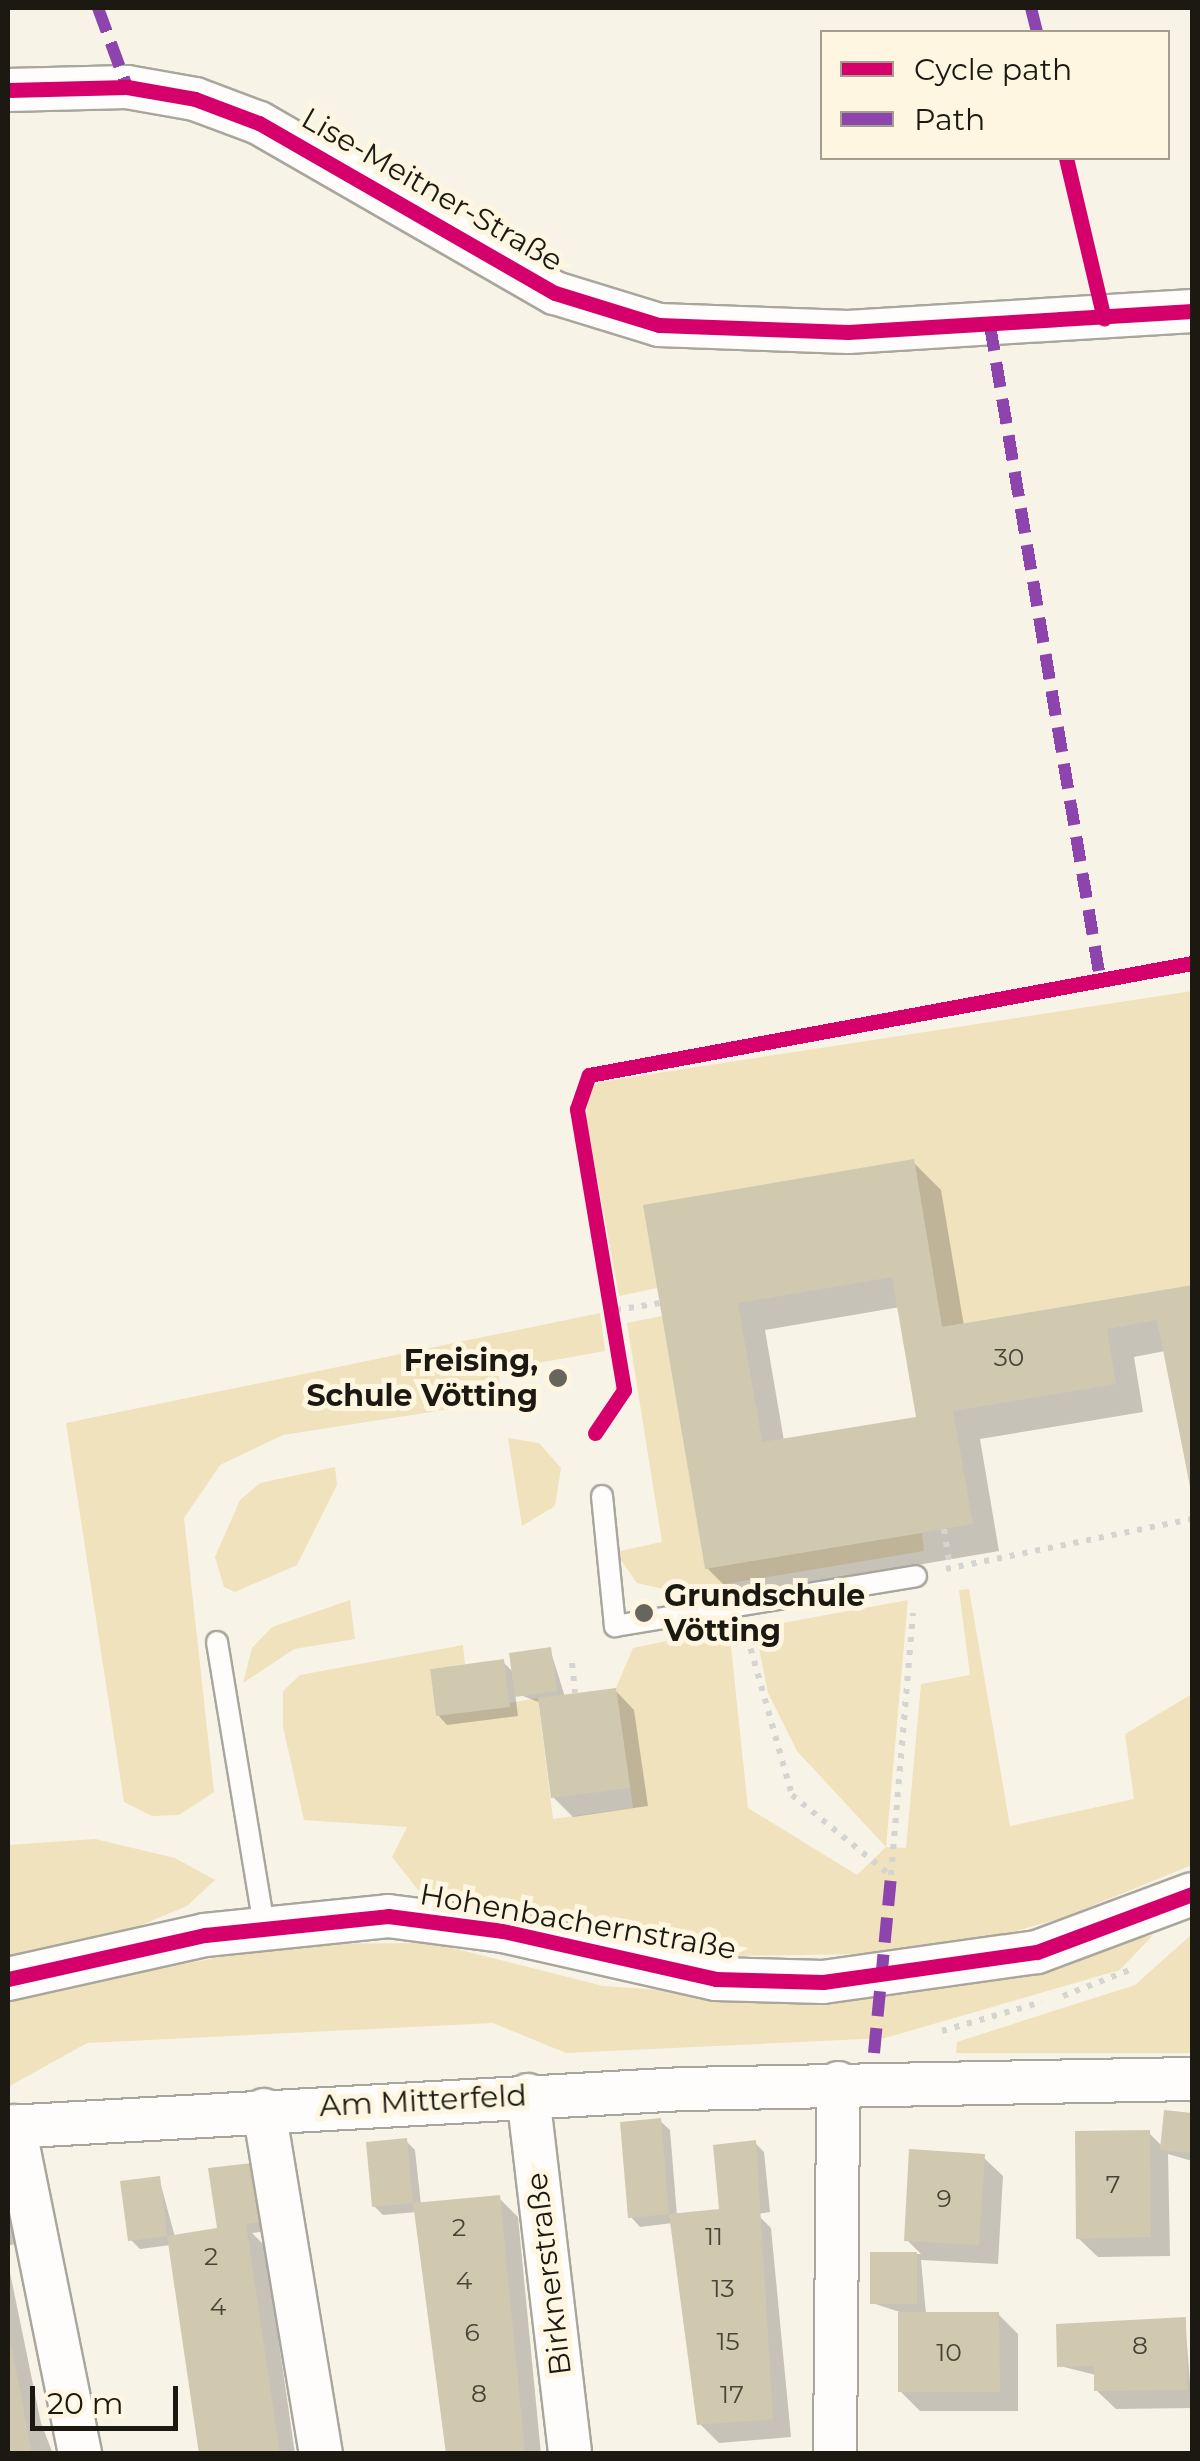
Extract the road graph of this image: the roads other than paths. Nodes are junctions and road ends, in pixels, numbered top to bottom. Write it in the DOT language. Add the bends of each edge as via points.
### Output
graph roads {
  1 [pos="8,90"];
  2 [pos="1192,311"];
  3 [pos="602,1496"];
  4 [pos="916,1576"];
  5 [pos="216,1642"];
  6 [pos="1192,1894"];
  7 [pos="264,1927"];
  8 [pos="8,1979"];
  9 [pos="1192,2079"];
  10 [pos="838,2083"];
  11 [pos="528,2095"];
  12 [pos="264,2110"];
  13 [pos="11,2127"];
  14 [pos="80,2454"];
  15 [pos="321,2454"];
  16 [pos="570,2454"];
  17 [pos="834,2454"];
  1 -- 2 [label="street, Lise-Meitner-Straße" via="127,87 195,99 259,122 555,293 659,325 848,332"];
  3 -- 4 [label="lane" via="615,1626"];
  5 -- 7 [label="lane"];
  6 -- 7 [label="street, Hohenbachernstraße" via="1037,1952 823,1982 716,1979 503,1931 388,1916"];
  7 -- 8 [label="street, Hohenbachernstraße"];
  9 -- 10 [label="street, Am Mitterfeld"];
  10 -- 11 [label="street, Am Mitterfeld"];
  10 -- 17 [label="street"];
  11 -- 12 [label="street, Am Mitterfeld"];
  11 -- 16 [label="street, Birknerstraße"];
  12 -- 13 [label="street, Am Mitterfeld"];
  12 -- 15 [label="street"];
  13 -- 14 [label="street"];
}
